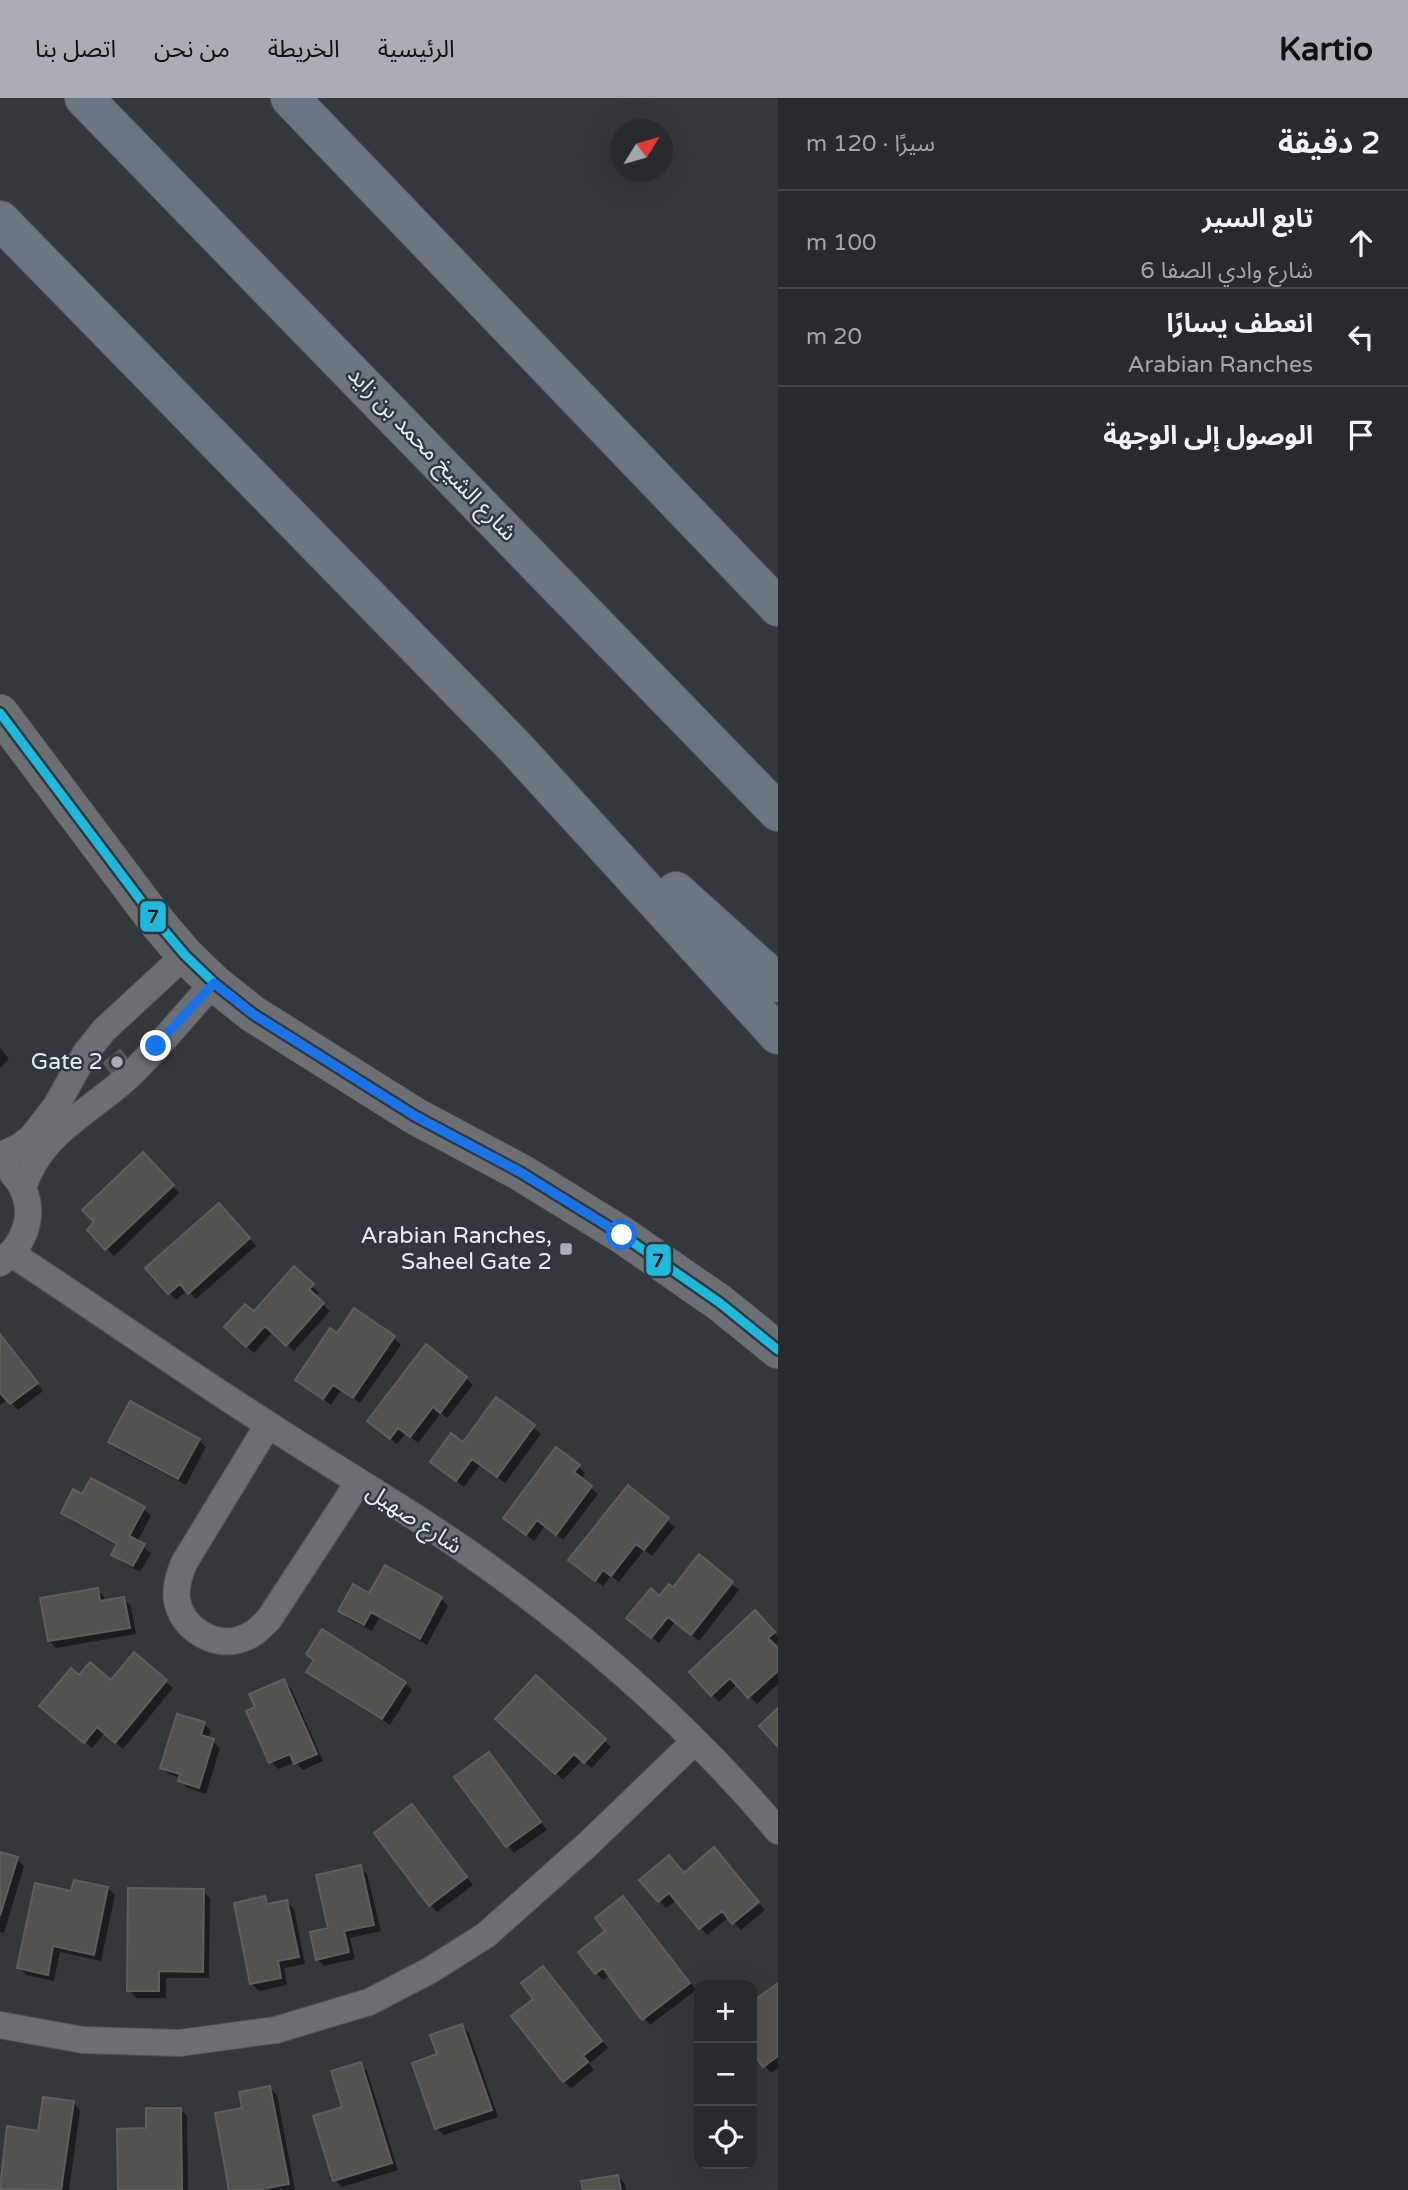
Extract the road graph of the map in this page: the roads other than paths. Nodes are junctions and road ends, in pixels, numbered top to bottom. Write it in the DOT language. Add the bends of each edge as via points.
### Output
graph roads {
  1 [pos="84,98"];
  2 [pos="290,98"];
  3 [pos="0,220"];
  4 [pos="778,607"];
  5 [pos="0,713"];
  6 [pos="515,747"];
  7 [pos="778,812"];
  8 [pos="186,955"];
  9 [pos="214,983"];
  10 [pos="778,983"];
  11 [pos="147,990"];
  12 [pos="177,1022"];
  13 [pos="778,1035"];
  14 [pos="63,1113"];
  15 [pos="0,1156"];
  16 [pos="0,1164"];
  17 [pos="23,1188"];
  18 [pos="6,1258"];
  19 [pos="778,1350"];
  20 [pos="268,1425"];
  21 [pos="358,1483"];
  22 [pos="694,1742"];
  23 [pos="778,1831"];
  24 [pos="0,2025"];
  1 -- 7 [label="highway, شارع الشيخ محمد بن زايد"];
  2 -- 4 [label="highway"];
  3 -- 6 [label="highway"];
  5 -- 8 [label="street"];
  6 -- 10 [label="highway"];
  6 -- 13 [label="highway"];
  8 -- 9 [label="street"];
  8 -- 11 [label="street"];
  9 -- 12 [label="street"];
  9 -- 19 [label="street" via="253,1014 415,1116 520,1172 622,1235"];
  11 -- 12 [label="street"];
  11 -- 14 [label="street" via="85,1054"];
  12 -- 14 [label="street" via="98,1102"];
  14 -- 15 [label="street"];
  14 -- 17 [label="street"];
  16 -- 17 [label="street"];
  17 -- 18 [label="street" via="28,1223"];
  18 -- 20 [label="street, شارع صهيل"];
  20 -- 21 [label="street, شارع صهيل"];
  20 -- 21 [label="street" via="177,1582 177,1601 185,1620 199,1633 218,1641 256,1633 270,1619"];
  21 -- 22 [label="street, شارع صهيل" via="492,1569 561,1621"];
  22 -- 23 [label="street, شارع صهيل"];
  22 -- 24 [label="street" via="486,1935 369,2002 276,2030 180,2043 83,2040"];
}
